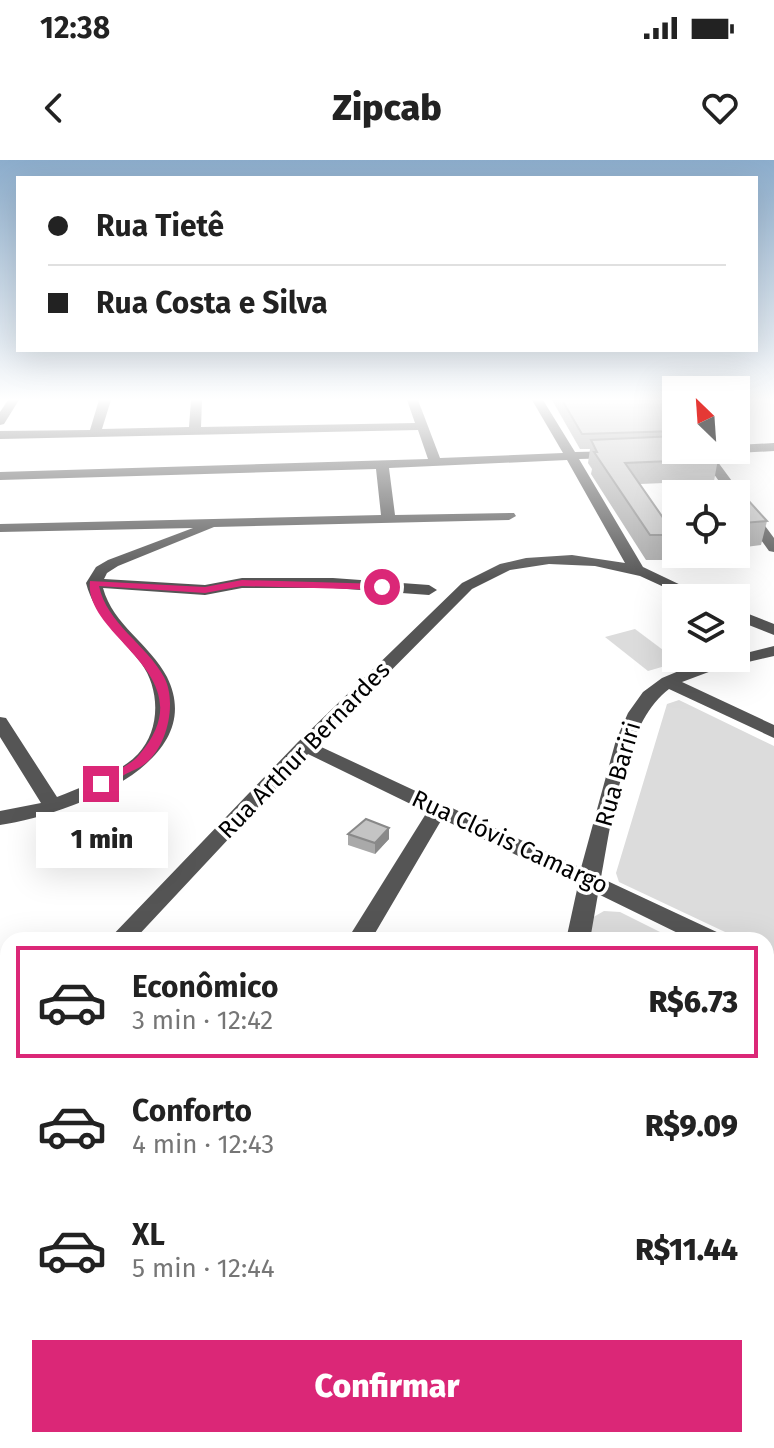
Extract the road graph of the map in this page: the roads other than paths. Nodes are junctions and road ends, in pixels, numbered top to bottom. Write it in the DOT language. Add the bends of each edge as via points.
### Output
graph roads {
  1 [pos="455,460"];
  2 [pos="572,460"];
  3 [pos="435,461"];
  4 [pos="714,464"];
  5 [pos="383,466"];
  6 [pos="0,478"];
  7 [pos="509,516"];
  8 [pos="388,517"];
  9 [pos="222,522"];
  10 [pos="0,528"];
  11 [pos="774,548"];
  12 [pos="637,570"];
  13 [pos="94,583"];
  14 [pos="668,584"];
  15 [pos="429,590"];
  16 [pos="750,620"];
  17 [pos="774,630"];
  18 [pos="774,651"];
  19 [pos="668,682"];
  20 [pos="0,722"];
  21 [pos="774,732"];
  22 [pos="305,746"];
  23 [pos="53,807"];
  24 [pos="439,808"];
  25 [pos="0,818"];
  26 [pos="589,880"];
  27 [pos="128,932"];
  28 [pos="364,932"];
  29 [pos="579,932"];
  30 [pos="696,932"];
  1 -- 3 [label="street"];
  2 -- 12 [label="street"];
  3 -- 5 [label="street"];
  4 -- 11 [label="street"];
  5 -- 6 [label="street"];
  5 -- 8 [label="street"];
  7 -- 8 [label="street"];
  8 -- 9 [label="street"];
  9 -- 10 [label="street"];
  9 -- 13 [label="street" via="113,563"];
  12 -- 14 [label="street"];
  12 -- 22 [label="street, Rua Arthur Bernardes" via="558,560 495,569 467,586"];
  13 -- 15 [label="street" via="205,590 242,583 333,583"];
  13 -- 23 [label="street" via="106,614 158,677 165,700 163,723 144,759"];
  16 -- 17 [label="street"];
  18 -- 19 [label="street, Rua Bariri"];
  19 -- 21 [label="street"];
  19 -- 26 [label="street, Rua Bariri" via="636,711"];
  20 -- 23 [label="street"];
  22 -- 24 [label="street, Rua Clóvis Camargo"];
  22 -- 27 [label="street, Rua Arthur Bernardes"];
  23 -- 25 [label="street"];
  24 -- 26 [label="street, Rua Clóvis Camargo"];
  24 -- 28 [label="street"];
  26 -- 29 [label="street, Rua Bariri"];
  26 -- 30 [label="street, Rua Clóvis Camargo"];
}
